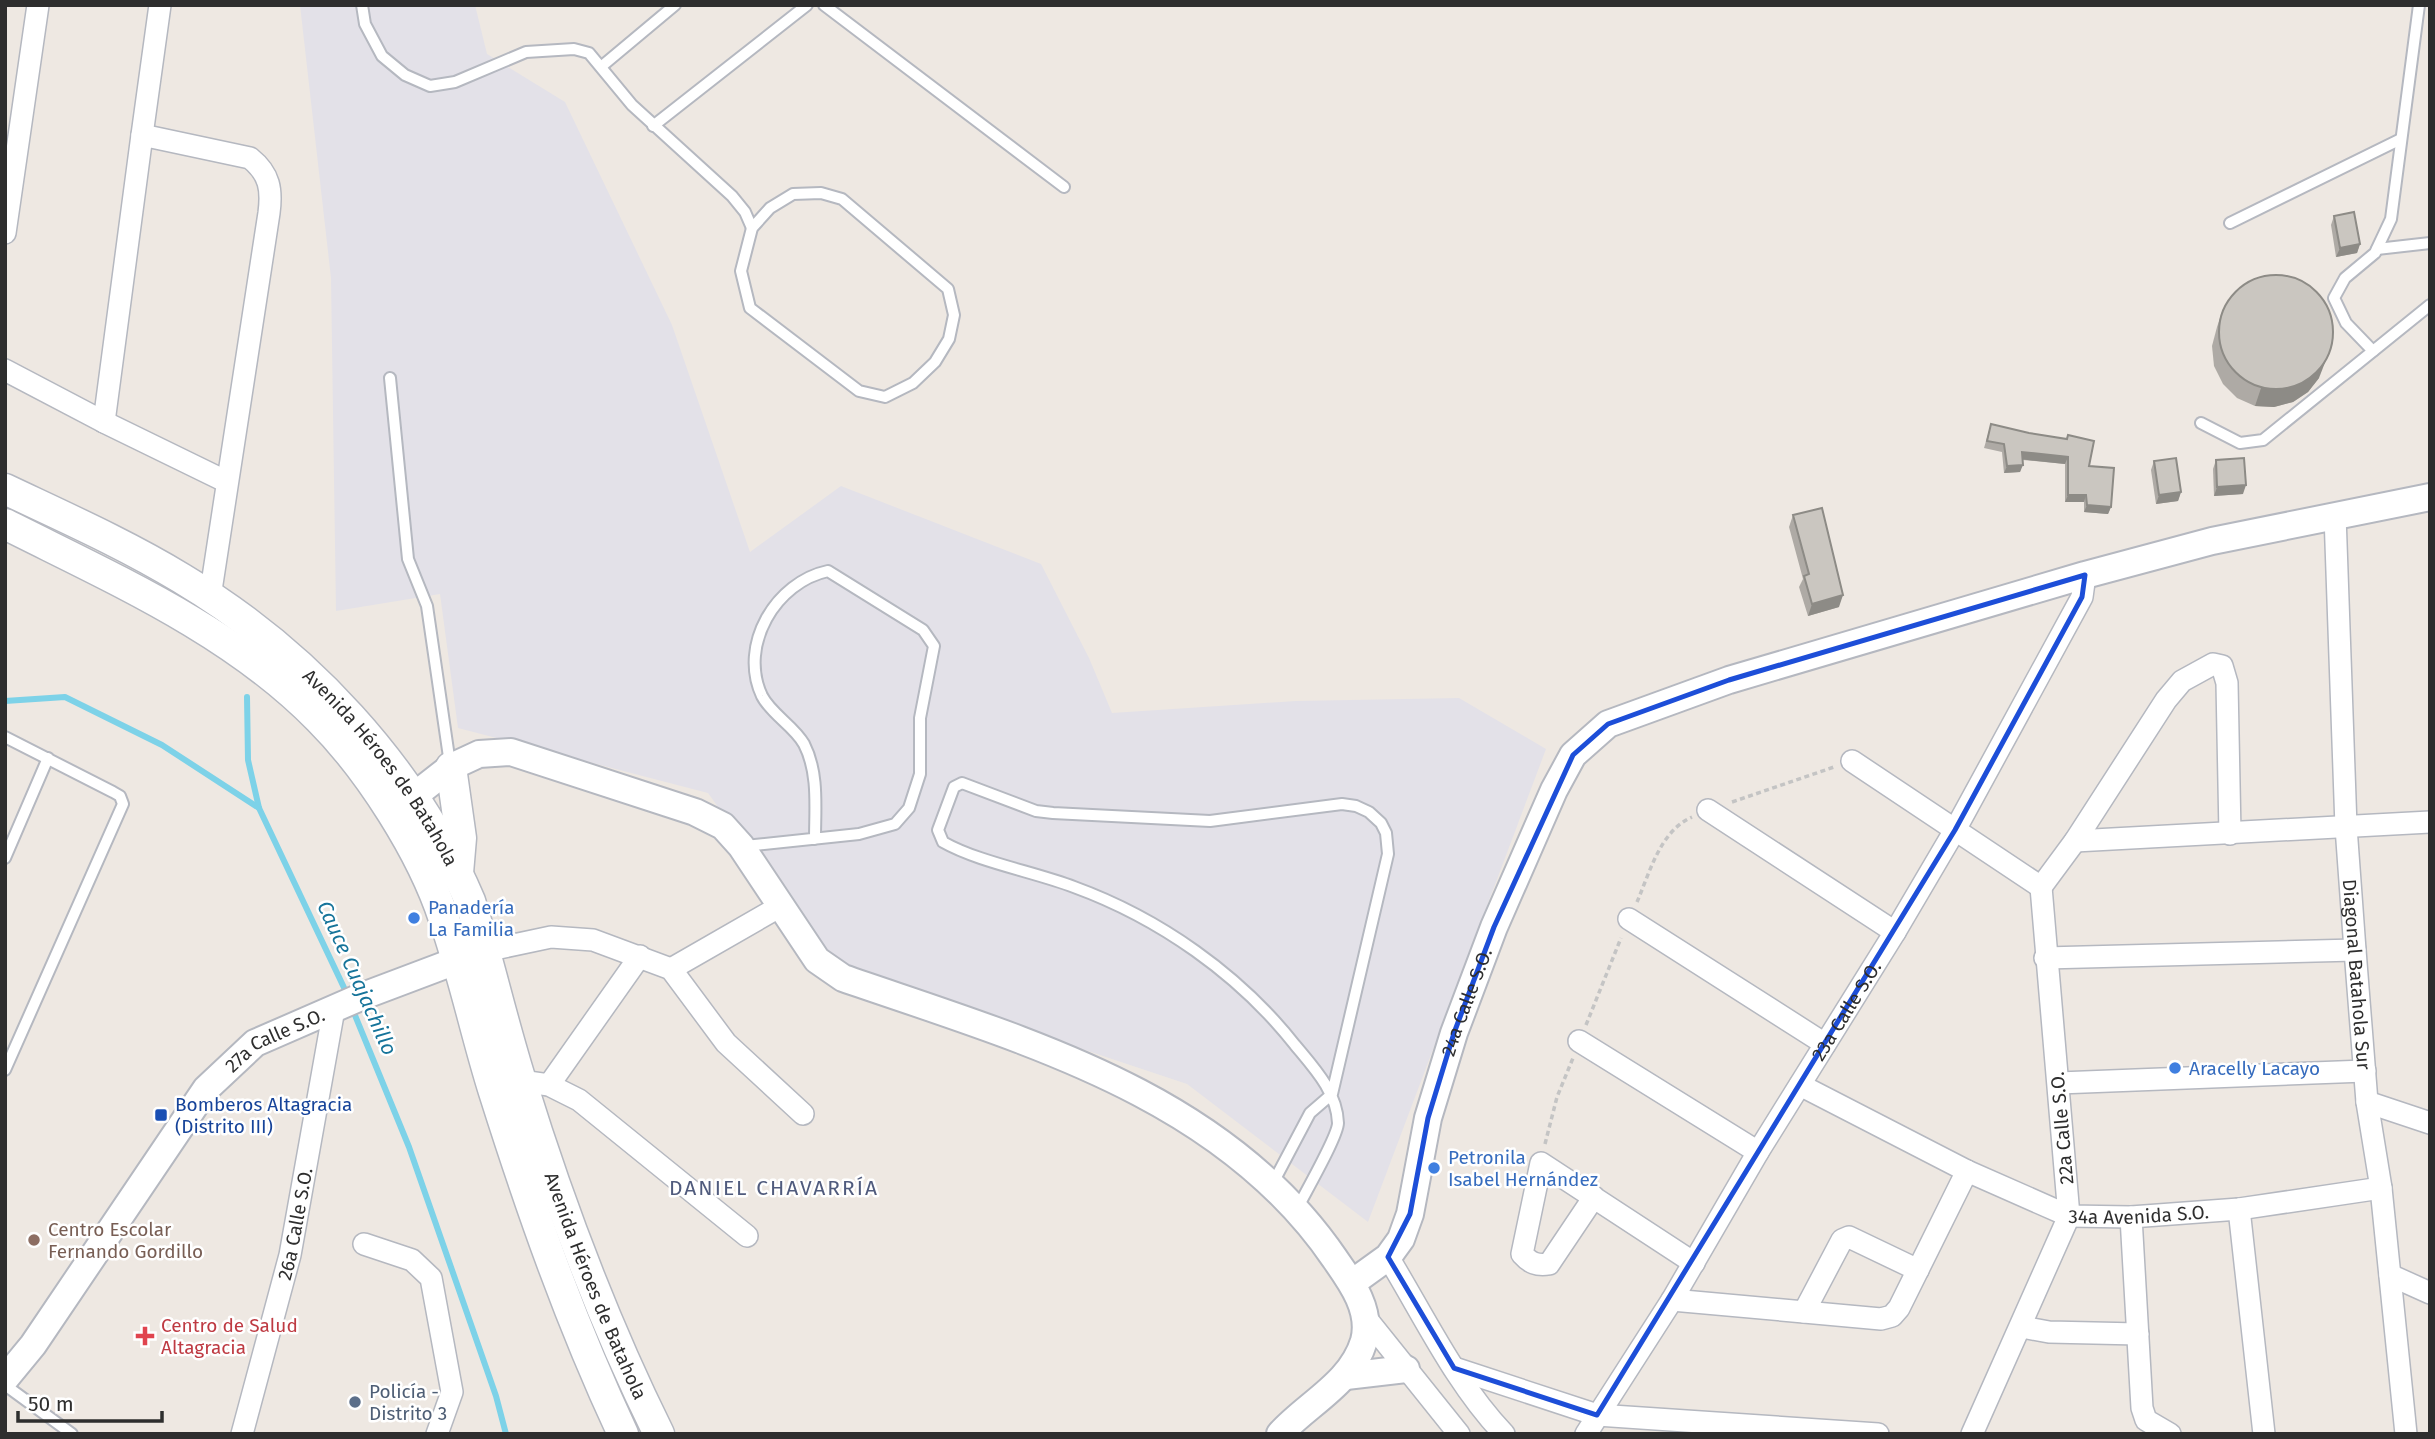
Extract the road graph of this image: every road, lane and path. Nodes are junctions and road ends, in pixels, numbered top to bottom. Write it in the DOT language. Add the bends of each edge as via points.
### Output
graph roads {
  1 [pos="38,5"];
  2 [pos="160,5"];
  3 [pos="362,5"];
  4 [pos="675,5"];
  5 [pos="807,5"];
  6 [pos="824,5"];
  7 [pos="2419,5"];
  8 [pos="602,66"];
  9 [pos="653,125"];
  10 [pos="142,135"];
  11 [pos="2401,139"];
  12 [pos="1064,187"];
  13 [pos="2230,223"];
  14 [pos="752,228"];
  15 [pos="5,233"];
  16 [pos="2430,243"];
  17 [pos="2377,249"];
  18 [pos="2430,305"];
  19 [pos="2374,351"];
  20 [pos="5,370"];
  21 [pos="390,378"];
  22 [pos="104,422"];
  23 [pos="2200,422"];
  24 [pos="228,482"];
  25 [pos="5,489"];
  26 [pos="2430,497"];
  27 [pos="2335,515"];
  28 [pos="5,524"];
  29 [pos="2085,575"];
  30 [pos="210,597"];
  31 [pos="5,737"];
  32 [pos="48,758"];
  33 [pos="1852,761"];
  34 [pos="451,767"];
  35 [pos="402,804"];
  36 [pos="1708,810"];
  37 [pos="2430,822"];
  38 [pos="2346,827"];
  39 [pos="1955,830"];
  40 [pos="2230,834"];
  41 [pos="815,839"];
  42 [pos="2075,841"];
  43 [pos="741,846"];
  44 [pos="5,858"];
  45 [pos="458,873"];
  46 [pos="2040,887"];
  47 [pos="779,907"];
  48 [pos="1629,919"];
  49 [pos="1895,932"];
  50 [pos="2355,950"];
  51 [pos="485,951"];
  52 [pos="640,956"];
  53 [pos="2045,958"];
  54 [pos="456,959"];
  55 [pos="671,969"];
  56 [pos="346,1003"];
  57 [pos="1579,1041"];
  58 [pos="1825,1044"];
  59 [pos="5,1070"];
  60 [pos="2365,1071"];
  61 [pos="535,1083"];
  62 [pos="2059,1083"];
  63 [pos="1800,1085"];
  64 [pos="1332,1094"];
  65 [pos="2367,1102"];
  66 [pos="803,1114"];
  67 [pos="2430,1123"];
  68 [pos="1758,1152"];
  69 [pos="1967,1171"];
  70 [pos="1272,1183"];
  71 [pos="2381,1188"];
  72 [pos="1594,1197"];
  73 [pos="1297,1209"];
  74 [pos="2239,1209"];
  75 [pos="2069,1216"];
  76 [pos="2131,1217"];
  77 [pos="747,1236"];
  78 [pos="363,1244"];
  79 [pos="1388,1257"];
  80 [pos="1694,1263"];
  81 [pos="1918,1270"];
  82 [pos="2390,1275"];
  83 [pos="1352,1283"];
  84 [pos="2430,1293"];
  85 [pos="1672,1300"];
  86 [pos="1804,1312"];
  87 [pos="1366,1318"];
  88 [pos="2022,1327"];
  89 [pos="2138,1334"];
  90 [pos="1454,1368"];
  91 [pos="1406,1369"];
  92 [pos="1346,1376"];
  93 [pos="5,1379"];
  94 [pos="5,1385"];
  95 [pos="603,1390"];
  96 [pos="1597,1415"];
  97 [pos="2407,1433"];
  98 [pos="72,1434"];
  99 [pos="242,1434"];
  100 [pos="437,1434"];
  101 [pos="607,1434"];
  102 [pos="623,1434"];
  103 [pos="659,1434"];
  104 [pos="1280,1434"];
  105 [pos="1459,1434"];
  106 [pos="1504,1434"];
  107 [pos="1586,1434"];
  108 [pos="1878,1434"];
  109 [pos="1972,1434"];
  110 [pos="2170,1434"];
  111 [pos="2264,1434"];
  1 -- 15 [label="street"];
  2 -- 10 [label="street"];
  3 -- 8 [label="lane" via="365,24 382,56 405,75 430,86 456,82 526,52 573,49 589,53"];
  4 -- 8 [label="lane"];
  5 -- 9 [label="lane"];
  6 -- 12 [label="lane"];
  7 -- 11 [label="lane"];
  8 -- 9 [label="lane"];
  9 -- 14 [label="lane" via="732,196"];
  10 -- 22 [label="street"];
  10 -- 24 [label="street" via="250,158 269,181 269,214"];
  11 -- 13 [label="lane"];
  11 -- 17 [label="lane" via="2391,219"];
  14 -- 14 [label="lane" via="770,208 793,194 821,193 842,199 948,289 954,315 935,362 913,383 885,397 859,391 750,308 741,271"];
  16 -- 17 [label="lane"];
  17 -- 19 [label="lane" via="2345,278 2334,298 2346,323"];
  18 -- 19 [label="lane"];
  19 -- 23 [label="lane" via="2263,440 2239,443"];
  20 -- 22 [label="street"];
  21 -- 34 [label="lane" via="408,559 428,606"];
  22 -- 24 [label="street"];
  24 -- 30 [label="street"];
  25 -- 30 [label="main road, Avenida Héroes de Batahola" via="104,537"];
  26 -- 27 [label="street, 24a Calle S.O."];
  27 -- 29 [label="street, 24a Calle S.O."];
  27 -- 38 [label="street, Diagonal Batahola Sur"];
  28 -- 35 [label="main road, Avenida Héroes de Batahola" via="160,603 226,644 319,719 371,780"];
  29 -- 39 [label="street, 23a Calle S.O." via="2082,597"];
  29 -- 79 [label="street, 24a Calle S.O." via="1729,680 1608,724 1573,755 1500,914 1454,1032 1428,1118 1410,1214"];
  30 -- 35 [label="main road, Avenida Héroes de Batahola" via="264,636 350,716"];
  31 -- 32 [label="lane"];
  32 -- 44 [label="lane"];
  32 -- 59 [label="lane" via="120,796 123,804"];
  33 -- 39 [label="street"];
  34 -- 35 [label="street"];
  34 -- 43 [label="street" via="479,754 511,752 695,812 723,826"];
  34 -- 45 [label="main road" via="461,838"];
  35 -- 45 [label="main road, Avenida Héroes de Batahola"];
  35 -- 54 [label="main road, Avenida Héroes de Batahola"];
  36 -- 49 [label="street"];
  37 -- 38 [label="street"];
  38 -- 40 [label="street"];
  38 -- 50 [label="street, Diagonal Batahola Sur"];
  39 -- 46 [label="street"];
  39 -- 49 [label="street, 23a Calle S.O."];
  40 -- 42 [label="street"];
  40 -- 42 [label="street" via="2227,682 2222,666 2213,664 2182,681 2166,700"];
  41 -- 41 [label="lane" via="895,824 909,808 920,774 920,718 934,646 923,630 828,571 810,575 769,610 759,636 755,671 763,697 804,743 815,779"];
  41 -- 43 [label="lane"];
  42 -- 46 [label="street"];
  43 -- 47 [label="street"];
  45 -- 51 [label="main road, Avenida Héroes de Batahola"];
  46 -- 53 [label="street, 22a Calle S.O."];
  47 -- 55 [label="street"];
  47 -- 70 [label="street" via="817,960 843,978 1057,1053 1122,1083 1183,1116"];
  48 -- 58 [label="street"];
  49 -- 58 [label="street, 23a Calle S.O."];
  50 -- 53 [label="street"];
  50 -- 60 [label="street, Diagonal Batahola Sur"];
  51 -- 52 [label="street" via="551,937 593,940"];
  51 -- 54 [label="street, 27a Calle S.O."];
  51 -- 61 [label="main road, Avenida Héroes de Batahola"];
  52 -- 55 [label="street"];
  52 -- 61 [label="street"];
  53 -- 62 [label="street, 22a Calle S.O."];
  54 -- 56 [label="street, 27a Calle S.O."];
  54 -- 95 [label="main road, Avenida Héroes de Batahola" via="552,1269"];
  55 -- 66 [label="street" via="726,1043"];
  56 -- 93 [label="street, 27a Calle S.O." via="255,1043 205,1088 33,1345"];
  56 -- 99 [label="street, 26a Calle S.O." via="290,1255"];
  57 -- 68 [label="street"];
  58 -- 63 [label="street, 23a Calle S.O."];
  60 -- 62 [label="street"];
  60 -- 65 [label="street, Diagonal Batahola Sur"];
  61 -- 77 [label="street" via="579,1100"];
  61 -- 103 [label="main road, Avenida Héroes de Batahola" via="617,1346"];
  62 -- 75 [label="street, 22a Calle S.O."];
  63 -- 68 [label="street, 23a Calle S.O."];
  63 -- 69 [label="street, 34a Avenida S.O."];
  64 -- 64 [label="lane" via="1388,854 1386,833 1369,812 1342,804 1210,821 1087,816 1036,811 962,783 954,787 939,831 943,842 1075,887 1133,911 1167,932 1253,996"];
  64 -- 70 [label="lane" via="1310,1113"];
  64 -- 73 [label="lane" via="1338,1125"];
  65 -- 67 [label="street"];
  65 -- 71 [label="street, Diagonal Batahola Sur"];
  68 -- 80 [label="street, 23a Calle S.O."];
  69 -- 75 [label="street, 34a Avenida S.O."];
  69 -- 81 [label="street"];
  70 -- 73 [label="street"];
  71 -- 74 [label="street, 34a Avenida S.O."];
  71 -- 82 [label="street, Diagonal Batahola Sur"];
  72 -- 72 [label="street" via="1541,1163 1522,1254 1529,1262 1549,1264"];
  72 -- 80 [label="street"];
  73 -- 83 [label="street"];
  74 -- 76 [label="street, 34a Avenida S.O."];
  74 -- 111 [label="street"];
  75 -- 76 [label="street, 34a Avenida S.O."];
  75 -- 88 [label="street, 22a Calle S.O."];
  76 -- 89 [label="street"];
  78 -- 100 [label="street" via="412,1260 431,1278 452,1392"];
  79 -- 83 [label="street"];
  79 -- 90 [label="street"];
  80 -- 85 [label="street, 23a Calle S.O."];
  81 -- 86 [label="street" via="1892,1316"];
  81 -- 86 [label="street" via="1849,1237 1842,1240"];
  82 -- 84 [label="street"];
  82 -- 97 [label="street, Diagonal Batahola Sur"];
  83 -- 87 [label="street"];
  85 -- 86 [label="street"];
  85 -- 96 [label="street, 23a Calle S.O."];
  87 -- 91 [label="street"];
  87 -- 92 [label="street" via="1361,1348"];
  88 -- 89 [label="street"];
  88 -- 109 [label="street, 22a Calle S.O."];
  89 -- 110 [label="street" via="2146,1420"];
  90 -- 96 [label="street"];
  90 -- 106 [label="street"];
  91 -- 92 [label="street"];
  91 -- 105 [label="street"];
  92 -- 104 [label="street"];
  94 -- 98 [label="lane"];
  95 -- 101 [label="main road"];
  95 -- 102 [label="main road, Avenida Héroes de Batahola"];
  96 -- 107 [label="street, 23a Calle S.O."];
  96 -- 108 [label="street"];
}
